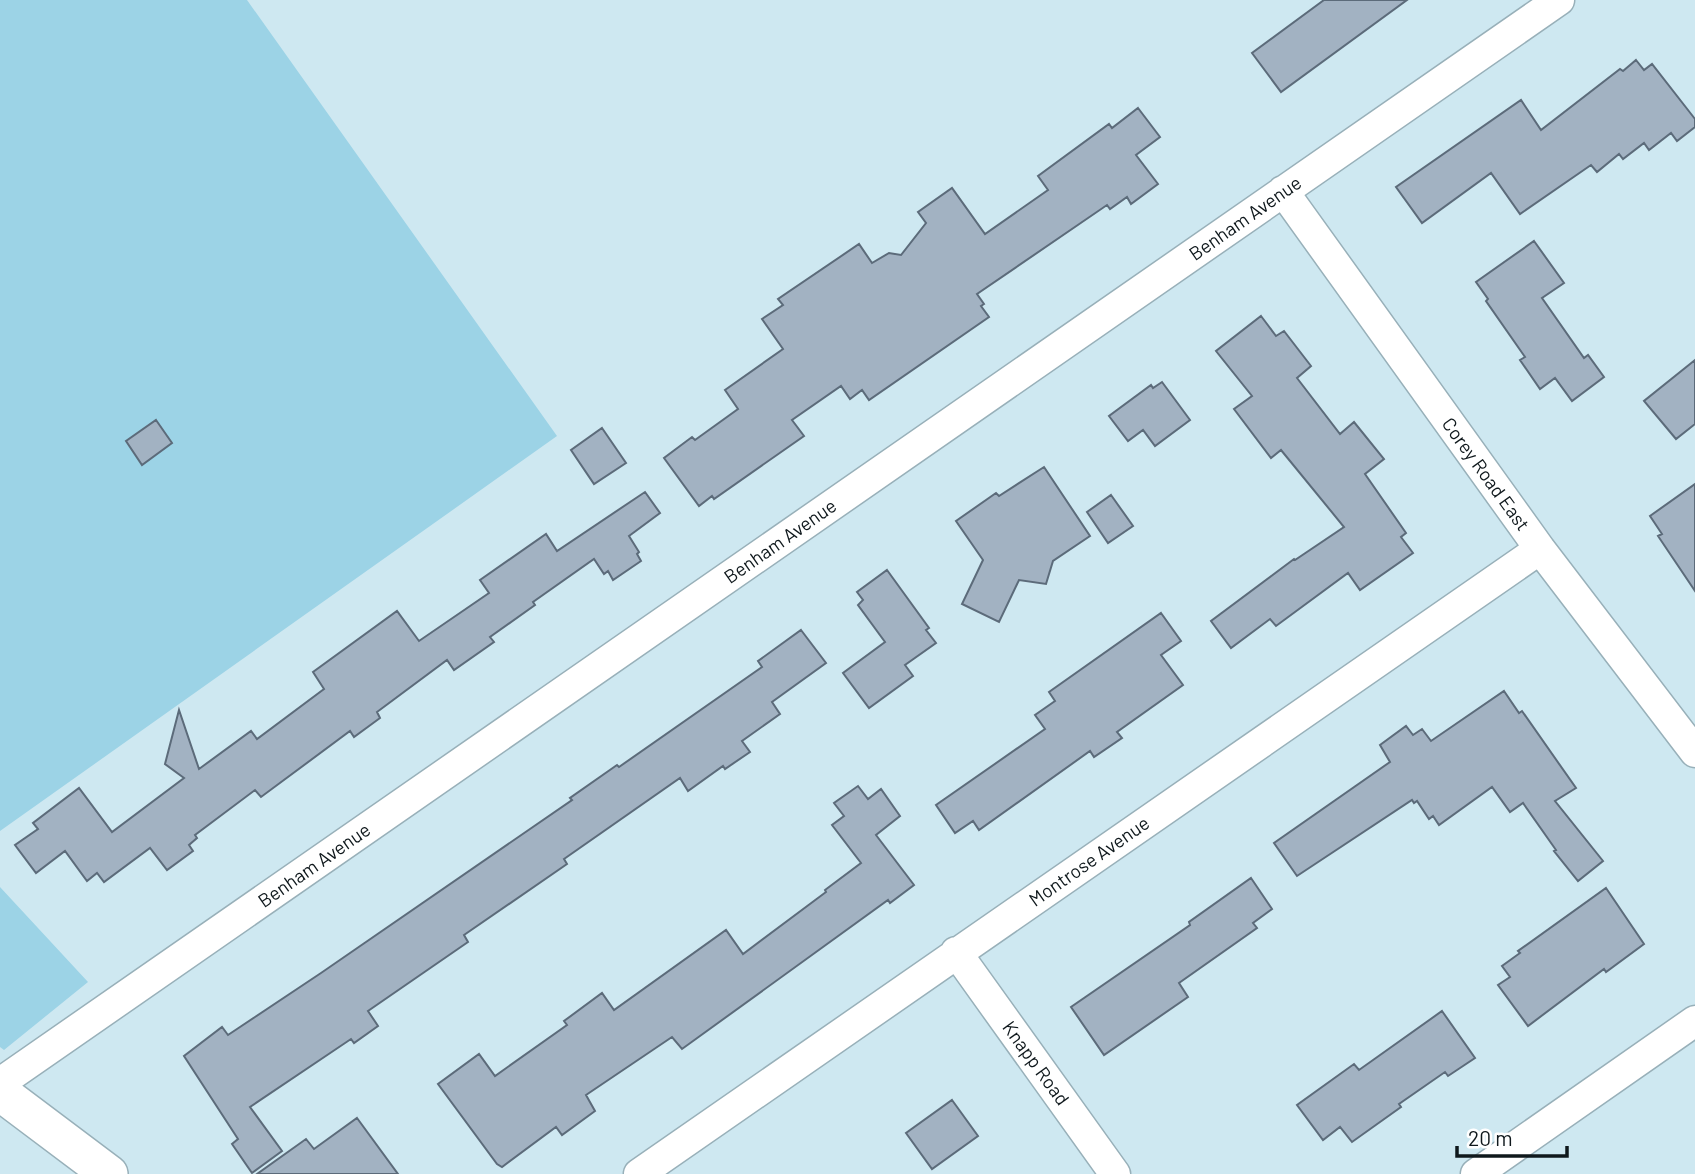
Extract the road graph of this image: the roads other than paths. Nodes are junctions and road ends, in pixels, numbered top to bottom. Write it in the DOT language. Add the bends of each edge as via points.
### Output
graph roads {
  1 [pos="1559,0"];
  2 [pos="1283,191"];
  3 [pos="1540,549"];
  4 [pos="1695,752"];
  5 [pos="956,952"];
  6 [pos="1695,1021"];
  7 [pos="0,1083"];
  8 [pos="0,1093"];
  9 [pos="109,1174"];
  10 [pos="639,1174"];
  11 [pos="1115,1174"];
  12 [pos="1476,1174"];
  1 -- 2 [label="street, Benham Avenue"];
  2 -- 3 [label="street, Corey Road East"];
  2 -- 7 [label="street, Benham Avenue"];
  3 -- 4 [label="street, Corey Road East"];
  3 -- 5 [label="street, Montrose Avenue"];
  5 -- 10 [label="street, Montrose Avenue"];
  5 -- 11 [label="street, Knapp Road"];
  6 -- 12 [label="street"];
  8 -- 9 [label="street"];
}
